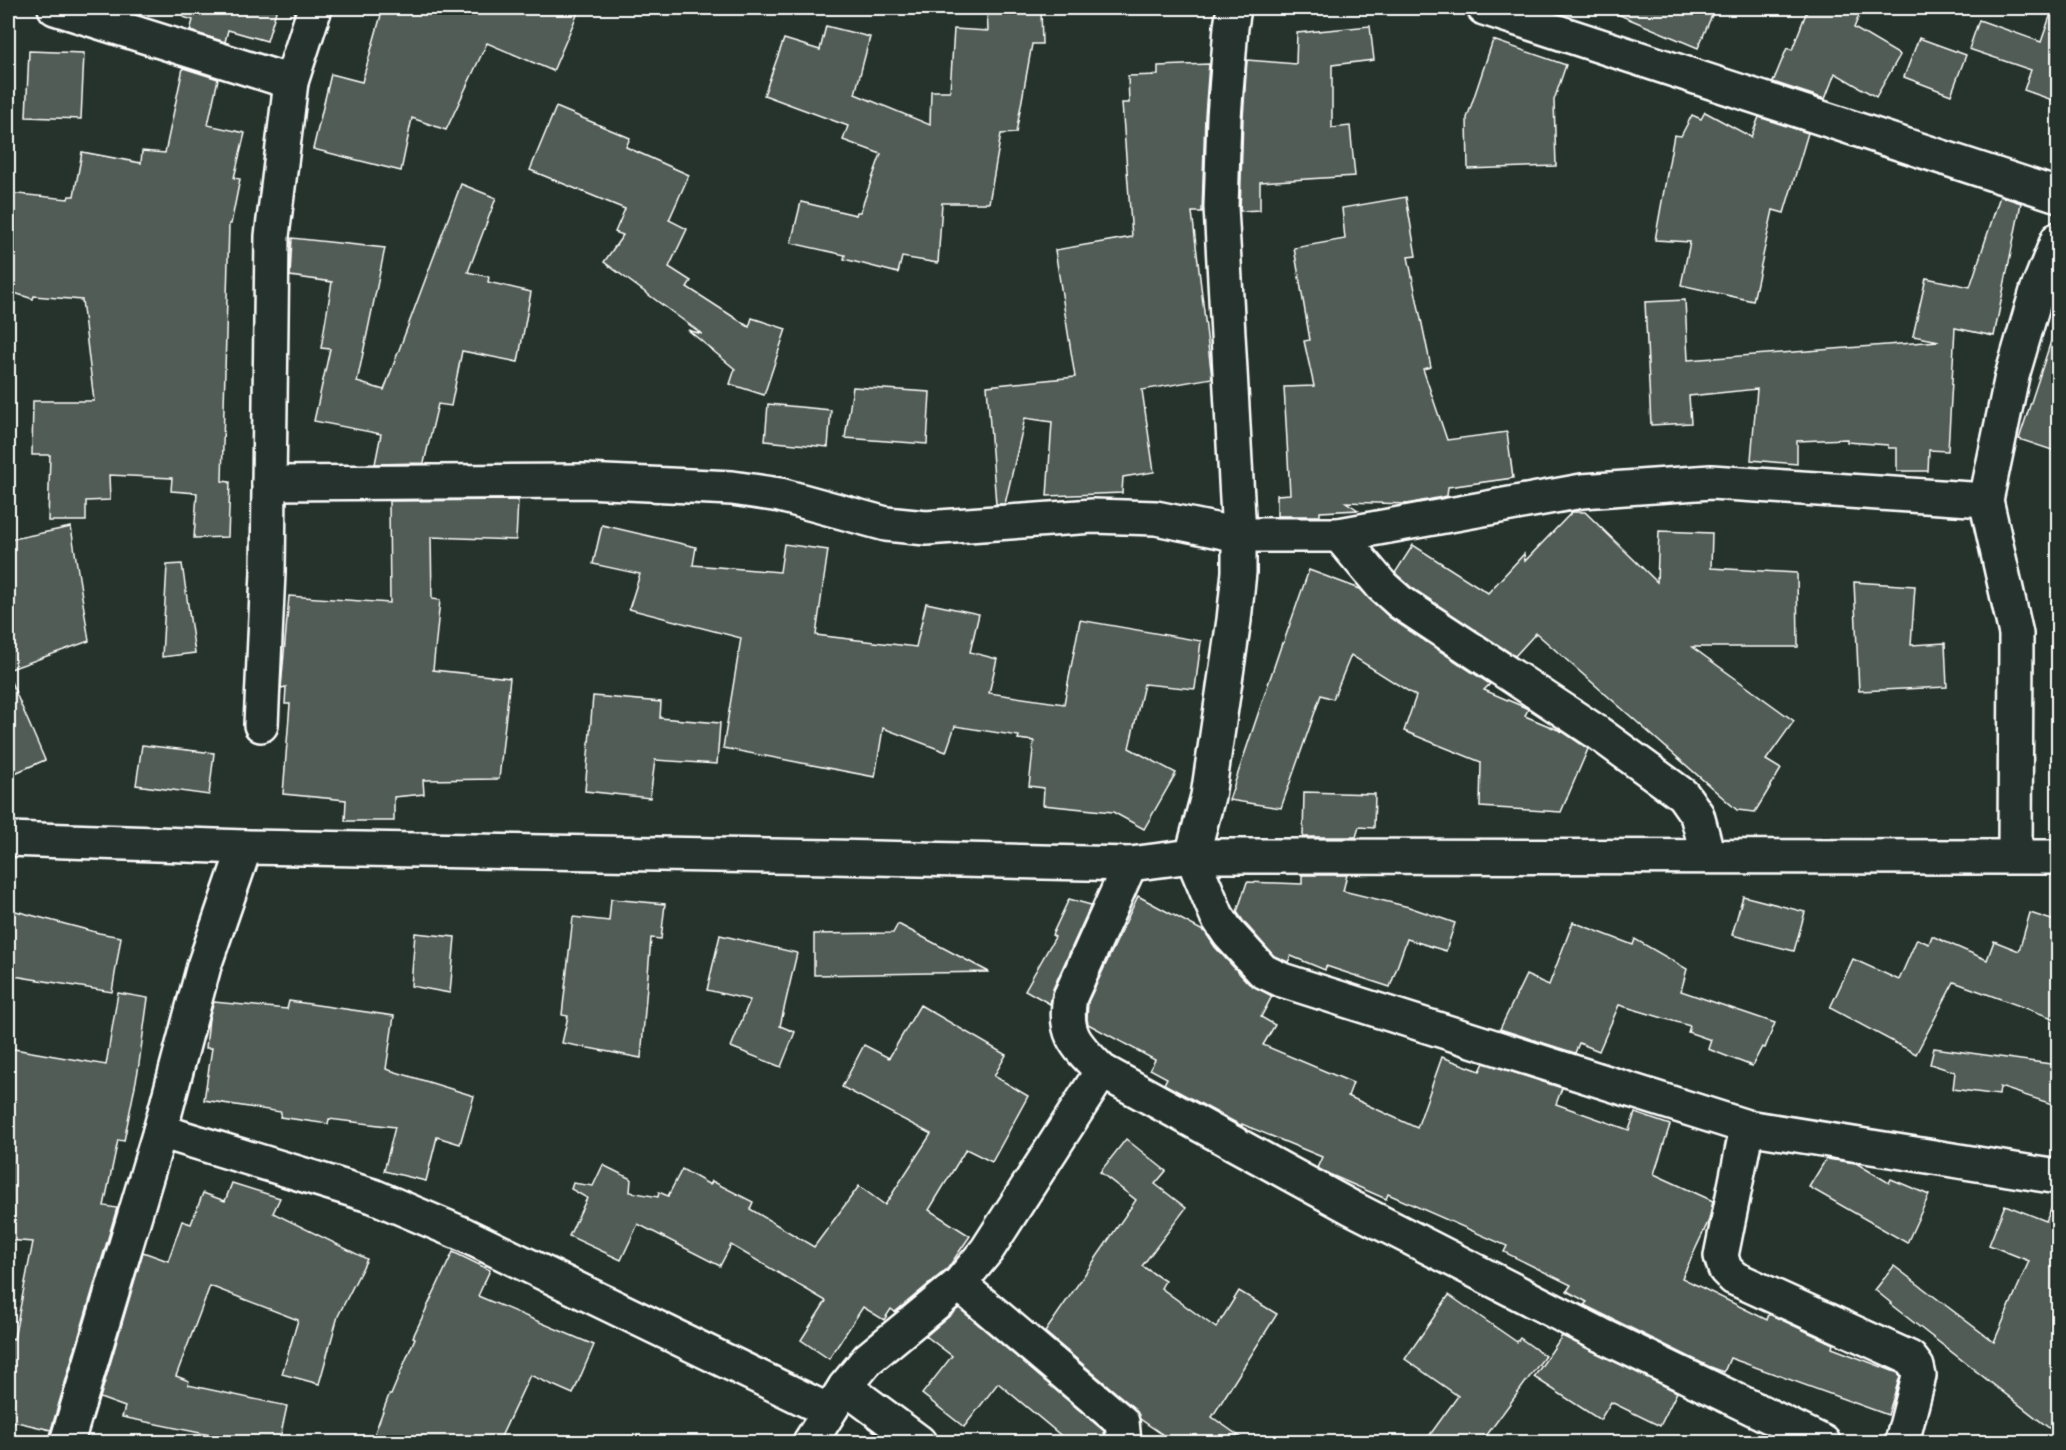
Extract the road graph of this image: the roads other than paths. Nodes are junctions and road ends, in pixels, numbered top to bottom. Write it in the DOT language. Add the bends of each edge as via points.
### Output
graph roads {
  1 [pos="55,8"];
  2 [pos="315,8"];
  3 [pos="1234,8"];
  4 [pos="1484,8"];
  5 [pos="291,82"];
  6 [pos="2058,195"];
  7 [pos="2058,239"];
  8 [pos="269,483"];
  9 [pos="1986,500"];
  10 [pos="1239,535"];
  11 [pos="1339,535"];
  12 [pos="261,725"];
  13 [pos="8,839"];
  14 [pos="245,847"];
  15 [pos="1192,856"];
  16 [pos="1708,856"];
  17 [pos="2015,856"];
  18 [pos="2058,857"];
  19 [pos="1130,864"];
  20 [pos="1102,1071"];
  21 [pos="1747,1127"];
  22 [pos="160,1131"];
  23 [pos="2058,1177"];
  24 [pos="959,1284"];
  25 [pos="837,1399"];
  26 [pos="1123,1432"];
  27 [pos="67,1443"];
  28 [pos="810,1443"];
  29 [pos="919,1443"];
  30 [pos="1147,1443"];
  31 [pos="1823,1443"];
  32 [pos="1902,1443"];
  1 -- 5 [label="street"];
  2 -- 5 [label="street"];
  3 -- 10 [label="street" via="1221,207"];
  4 -- 6 [label="street"];
  5 -- 8 [label="street" via="272,236"];
  7 -- 9 [label="street" via="2037,291 2012,376"];
  8 -- 10 [label="street" via="585,481 732,488 780,495 886,524 926,528 1093,516 1156,518"];
  8 -- 12 [label="street"];
  9 -- 11 [label="street" via="1711,482 1582,491"];
  9 -- 17 [label="street" via="2016,634"];
  10 -- 11 [label="street"];
  10 -- 15 [label="street" via="1239,572 1221,714 1208,796"];
  11 -- 16 [label="street" via="1400,602 1598,733 1683,795 1697,815"];
  13 -- 14 [label="street"];
  14 -- 19 [label="street"];
  14 -- 22 [label="street" via="204,966"];
  15 -- 16 [label="street"];
  15 -- 19 [label="street"];
  15 -- 21 [label="street" via="1217,916 1229,934 1263,970 1282,980"];
  16 -- 17 [label="street"];
  17 -- 18 [label="street"];
  19 -- 20 [label="street" via="1070,997 1067,1013 1069,1030"];
  20 -- 24 [label="street" via="987,1250"];
  20 -- 31 [label="street" via="1352,1208"];
  21 -- 23 [label="street"];
  21 -- 32 [label="street" via="1721,1256 1725,1269 1734,1278 1910,1358 1919,1376"];
  22 -- 25 [label="street" via="383,1200"];
  22 -- 27 [label="street"];
  24 -- 25 [label="street" via="868,1359"];
  24 -- 26 [label="street"];
  25 -- 28 [label="street"];
  25 -- 29 [label="street"];
  26 -- 30 [label="street"];
}
